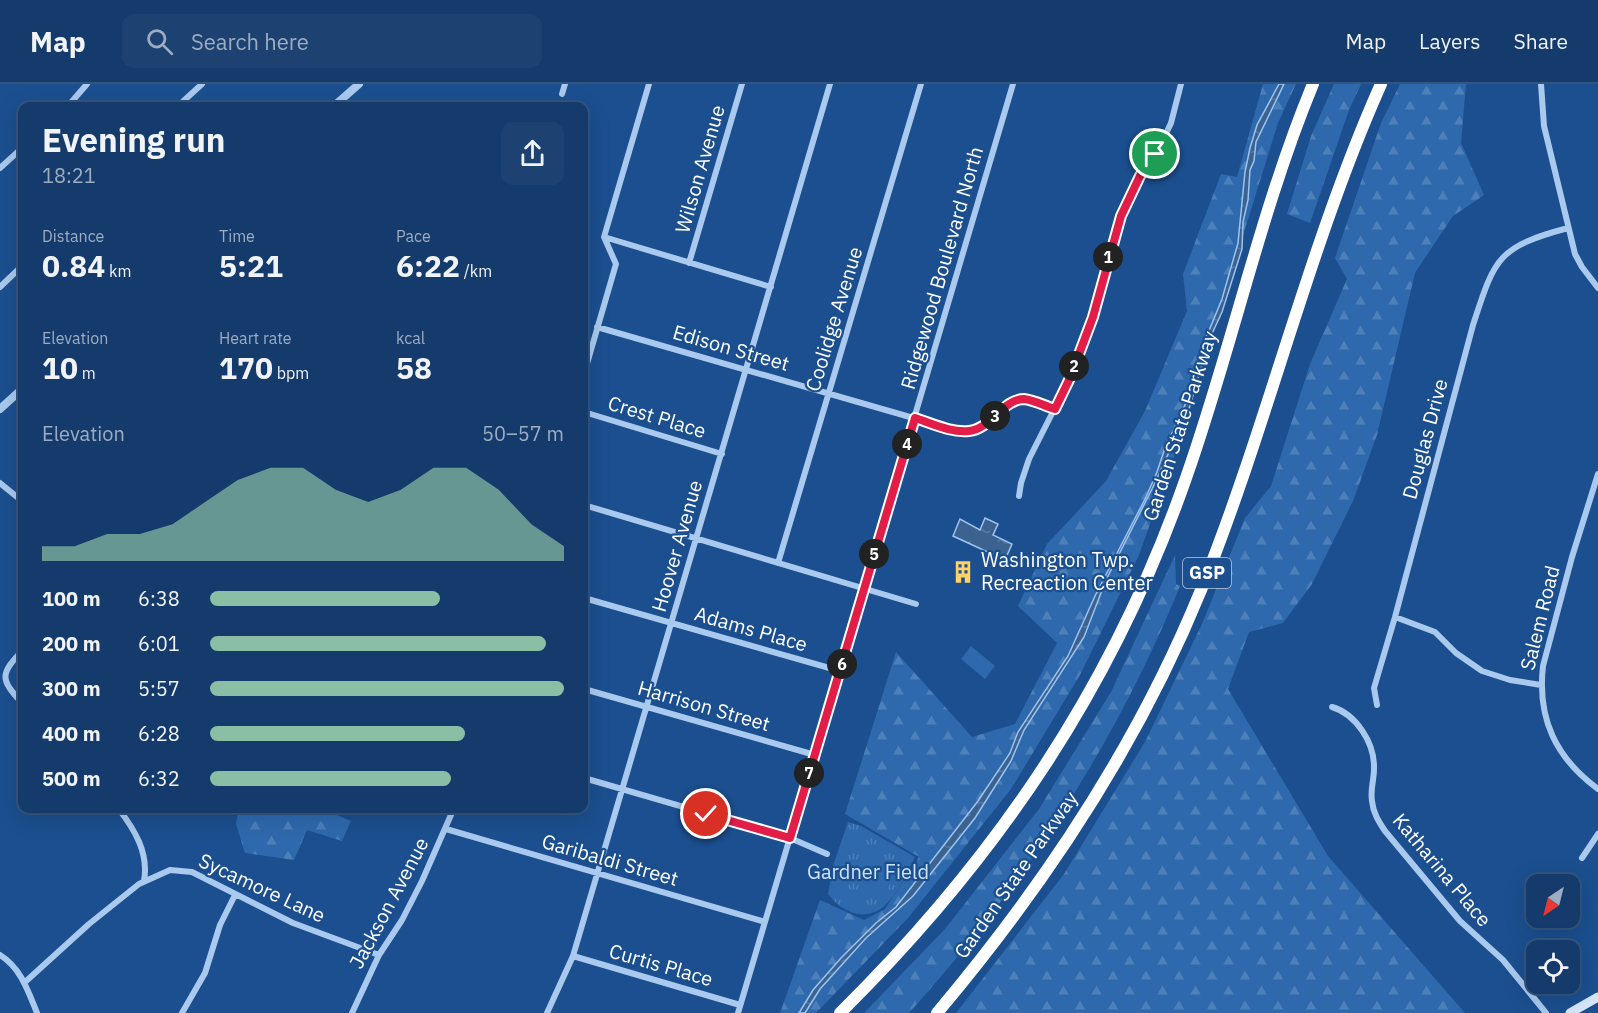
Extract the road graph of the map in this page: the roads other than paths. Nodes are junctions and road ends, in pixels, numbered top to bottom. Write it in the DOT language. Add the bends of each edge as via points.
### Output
graph roads {
  1 [pos="87,84"];
  2 [pos="202,84"];
  3 [pos="359,84"];
  4 [pos="564,84"];
  5 [pos="649,84"];
  6 [pos="741,84"];
  7 [pos="830,84"];
  8 [pos="921,84"];
  9 [pos="1013,84"];
  10 [pos="1181,84"];
  11 [pos="1313,84"];
  12 [pos="1381,84"];
  13 [pos="1541,84"];
  14 [pos="562,94"];
  15 [pos="71,102"];
  16 [pos="182,102"];
  17 [pos="339,102"];
  18 [pos="18,152"];
  19 [pos="0,168"];
  20 [pos="1568,228"];
  21 [pos="604,237"];
  22 [pos="689,263"];
  23 [pos="18,270"];
  24 [pos="0,287"];
  25 [pos="771,287"];
  26 [pos="1598,288"];
  27 [pos="597,327"];
  28 [pos="588,360"];
  29 [pos="747,370"];
  30 [pos="18,393"];
  31 [pos="829,393"];
  32 [pos="0,409"];
  33 [pos="1055,409"];
  34 [pos="588,413"];
  35 [pos="915,418"];
  36 [pos="722,454"];
  37 [pos="1598,474"];
  38 [pos="0,483"];
  39 [pos="1019,496"];
  40 [pos="18,498"];
  41 [pos="588,506"];
  42 [pos="697,539"];
  43 [pos="778,563"];
  44 [pos="864,589"];
  45 [pos="588,599"];
  46 [pos="916,604"];
  47 [pos="1395,617"];
  48 [pos="672,623"];
  49 [pos="18,655"];
  50 [pos="840,671"];
  51 [pos="1541,685"];
  52 [pos="588,690"];
  53 [pos="18,698"];
  54 [pos="1377,705"];
  55 [pos="647,707"];
  56 [pos="1332,707"];
  57 [pos="815,755"];
  58 [pos="588,779"];
  59 [pos="622,789"];
  60 [pos="1598,789"];
  61 [pos="122,813"];
  62 [pos="452,813"];
  63 [pos="446,830"];
  64 [pos="1598,834"];
  65 [pos="790,838"];
  66 [pos="827,854"];
  67 [pos="1582,858"];
  68 [pos="597,874"];
  69 [pos="144,881"];
  70 [pos="235,895"];
  71 [pos="765,922"];
  72 [pos="0,955"];
  73 [pos="379,955"];
  74 [pos="573,956"];
  75 [pos="24,983"];
  76 [pos="1598,997"];
  77 [pos="740,1005"];
  78 [pos="37,1013"];
  79 [pos="182,1013"];
  80 [pos="352,1013"];
  81 [pos="547,1013"];
  82 [pos="738,1013"];
  83 [pos="840,1013"];
  84 [pos="937,1013"];
  85 [pos="1546,1013"];
  86 [pos="1570,1013"];
  1 -- 15 [label="street"];
  2 -- 16 [label="street"];
  3 -- 17 [label="street"];
  4 -- 14 [label="street"];
  5 -- 21 [label="street"];
  6 -- 22 [label="street, Wilson Avenue"];
  7 -- 25 [label="street, Hoover Avenue"];
  8 -- 31 [label="street, Coolidge Avenue"];
  9 -- 35 [label="street, Ridgewood Boulevard North"];
  10 -- 33 [label="street" via="1171,123 1121,216 1093,317"];
  11 -- 83 [label="highway, Garden State Parkway / GSP" via="1275,187 1186,479 1122,632 1069,729 991,844 920,930"];
  12 -- 84 [label="highway, Garden State Parkway / GSP" via="1333,206 1230,514 1165,669 1113,767 1053,862"];
  13 -- 20 [label="street" via="1544,126"];
  18 -- 19 [label="street"];
  20 -- 26 [label="street" via="1575,254"];
  20 -- 47 [label="street, Douglas Drive" via="1514,247 1488,279"];
  21 -- 22 [label="street"];
  21 -- 27 [label="street" via="616,264"];
  22 -- 25 [label="street"];
  23 -- 24 [label="street"];
  25 -- 29 [label="street, Hoover Avenue"];
  27 -- 28 [label="street"];
  27 -- 29 [label="street, Edison Street"];
  29 -- 31 [label="street, Edison Street"];
  29 -- 36 [label="street, Hoover Avenue"];
  30 -- 32 [label="street"];
  31 -- 35 [label="street, Edison Street"];
  31 -- 43 [label="street, Coolidge Avenue"];
  33 -- 35 [label="street, Edison Street" via="1018,400 985,425 970,431"];
  33 -- 39 [label="street" via="1029,459"];
  34 -- 36 [label="street, Crest Place"];
  35 -- 44 [label="street, Ridgewood Boulevard North"];
  36 -- 42 [label="street, Hoover Avenue"];
  37 -- 51 [label="street, Salem Road" via="1569,568"];
  38 -- 40 [label="street"];
  41 -- 42 [label="street"];
  42 -- 43 [label="street"];
  42 -- 48 [label="street, Hoover Avenue"];
  43 -- 44 [label="street"];
  44 -- 46 [label="street"];
  44 -- 50 [label="street, Ridgewood Boulevard North"];
  45 -- 48 [label="street, Adams Place"];
  47 -- 51 [label="street" via="1435,632 1456,653 1482,670"];
  47 -- 54 [label="street, Douglas Drive" via="1374,688"];
  48 -- 50 [label="street, Adams Place"];
  48 -- 55 [label="street, Hoover Avenue"];
  49 -- 53 [label="street" via="5,672 8,686"];
  50 -- 57 [label="street, Ridgewood Boulevard North"];
  51 -- 60 [label="street, Salem Road" via="1544,712 1555,742 1571,766"];
  52 -- 55 [label="street, Harrison Street"];
  55 -- 57 [label="street, Harrison Street"];
  55 -- 59 [label="street, Hoover Avenue"];
  56 -- 85 [label="street, Katharina Place" via="1349,716 1367,740 1374,760 1372,804 1385,831 1464,926 1503,960"];
  57 -- 65 [label="street, Ridgewood Boulevard North"];
  58 -- 59 [label="street"];
  59 -- 65 [label="street"];
  59 -- 68 [label="street, Hoover Avenue"];
  61 -- 69 [label="street" via="140,844"];
  62 -- 63 [label="street, Jackson Avenue"];
  63 -- 68 [label="street, Garibaldi Street"];
  63 -- 73 [label="street, Jackson Avenue" via="423,881"];
  64 -- 67 [label="street"];
  65 -- 66 [label="street"];
  65 -- 71 [label="street, Ridgewood Boulevard North"];
  68 -- 71 [label="street, Garibaldi Street"];
  68 -- 74 [label="street, Hoover Avenue"];
  69 -- 70 [label="street, Sycamore Lane" via="170,870 190,871"];
  69 -- 75 [label="street, Sycamore Lane"];
  70 -- 73 [label="street, Sycamore Lane" via="293,923"];
  70 -- 79 [label="street" via="220,925 205,973"];
  71 -- 77 [label="street, Ridgewood Boulevard North"];
  72 -- 75 [label="street" via="13,965"];
  73 -- 80 [label="street, Jackson Avenue"];
  74 -- 77 [label="street, Curtis Place"];
  74 -- 81 [label="street, Hoover Avenue"];
  75 -- 78 [label="street"];
  76 -- 86 [label="main road"];
  77 -- 82 [label="street, Ridgewood Boulevard North"];
}
